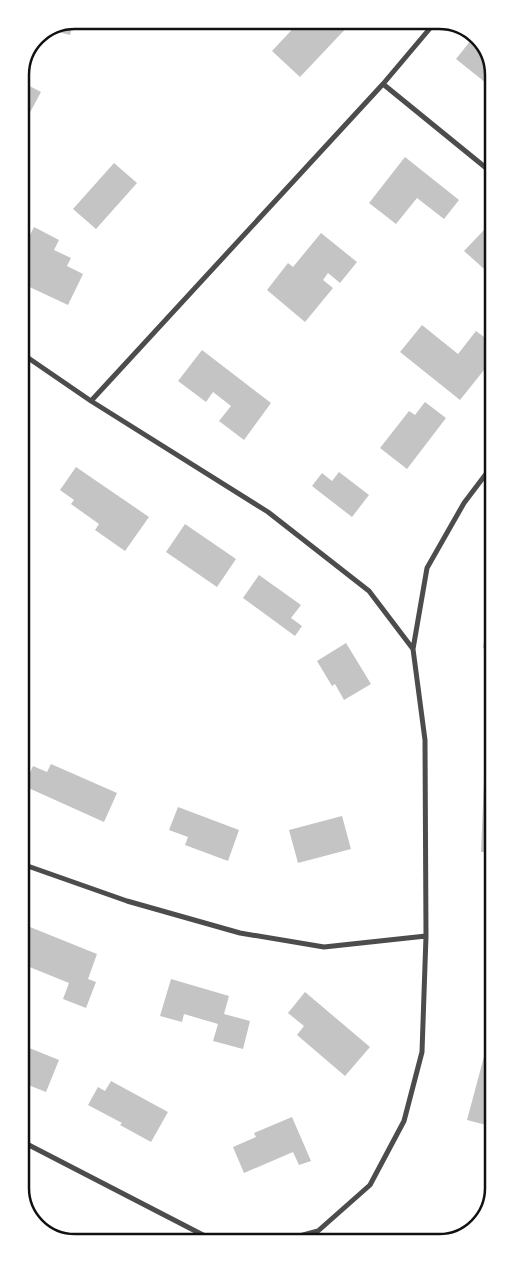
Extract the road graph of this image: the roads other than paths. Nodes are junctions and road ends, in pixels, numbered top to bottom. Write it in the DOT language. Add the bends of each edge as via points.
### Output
graph roads {
  1 [pos="429,29"];
  2 [pos="383,84"];
  3 [pos="485,166"];
  4 [pos="29,358"];
  5 [pos="91,401"];
  6 [pos="485,475"];
  7 [pos="413,649"];
  8 [pos="29,866"];
  9 [pos="426,936"];
  10 [pos="29,1145"];
  11 [pos="200,1234"];
  12 [pos="307,1234"];
  1 -- 2 [label="street"];
  2 -- 3 [label="street"];
  2 -- 5 [label="street"];
  4 -- 5 [label="street"];
  5 -- 7 [label="street" via="276,518 369,591"];
  6 -- 7 [label="street" via="464,503 427,568"];
  7 -- 9 [label="street" via="425,740"];
  8 -- 9 [label="street" via="127,901 240,933 324,947"];
  9 -- 12 [label="street" via="422,1052 404,1121 370,1186 318,1231"];
  10 -- 11 [label="street"];
}
